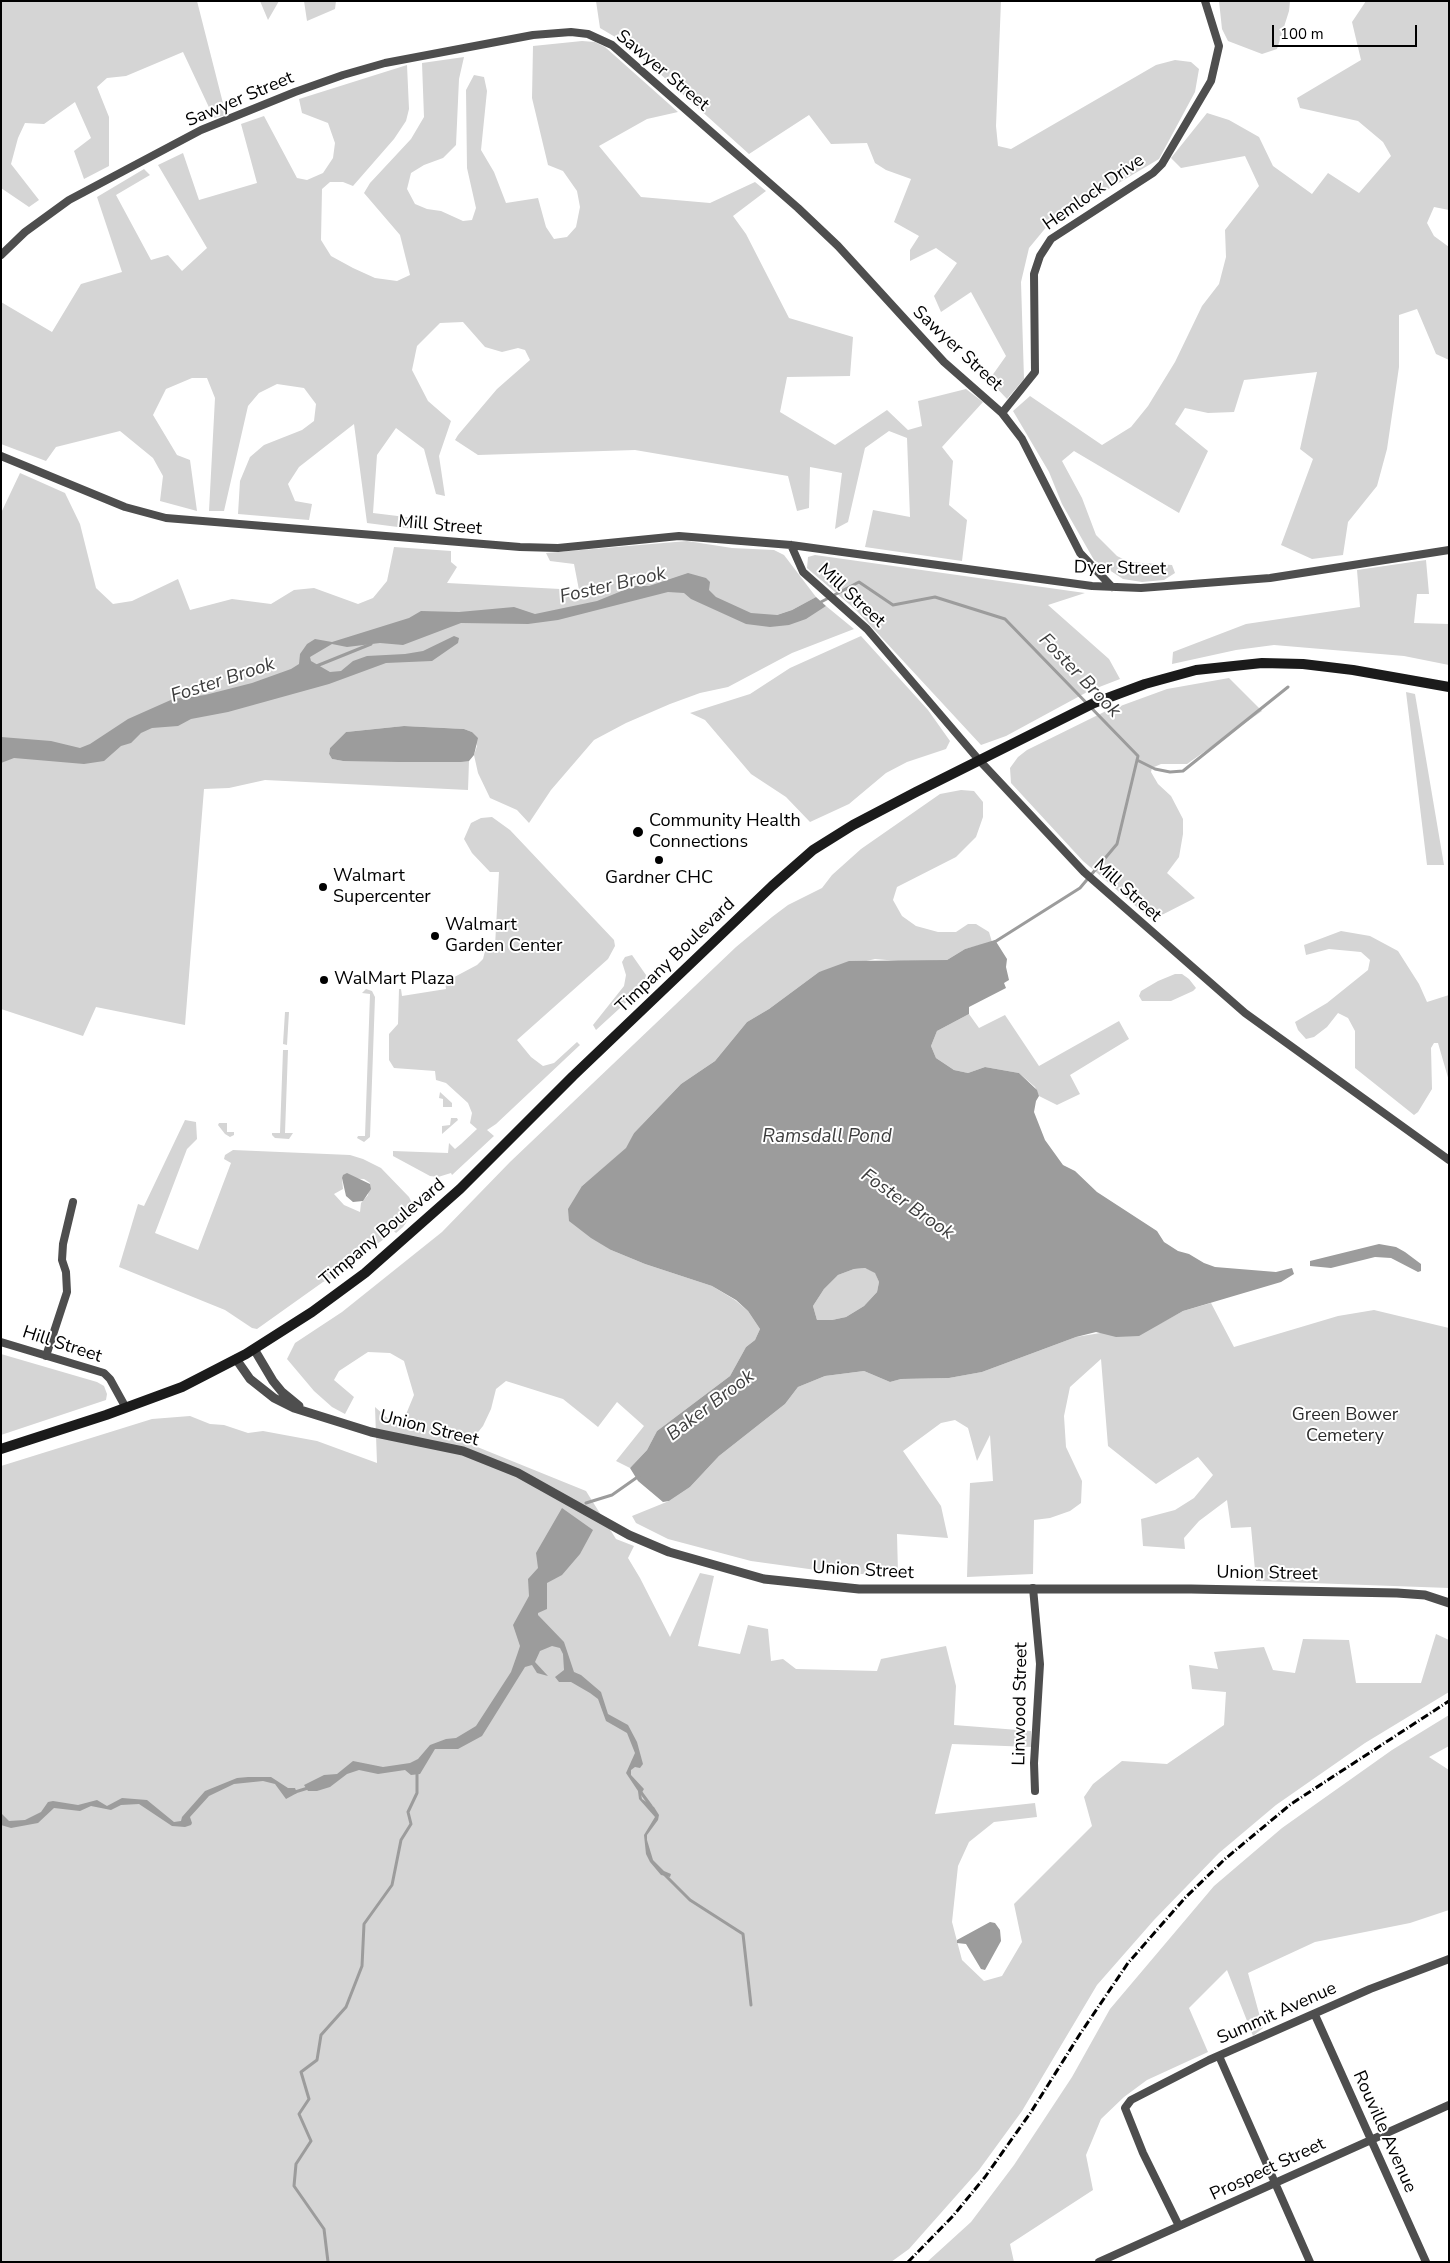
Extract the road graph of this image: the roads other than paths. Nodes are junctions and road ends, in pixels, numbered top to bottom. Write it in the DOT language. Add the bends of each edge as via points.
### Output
graph roads {
  1 [pos="1205,1"];
  2 [pos="1,255"];
  3 [pos="1002,413"];
  4 [pos="1,456"];
  5 [pos="791,545"];
  6 [pos="1449,550"];
  7 [pos="1112,587"];
  8 [pos="1449,687"];
  9 [pos="979,760"];
  10 [pos="1449,1160"];
  11 [pos="73,1202"];
  12 [pos="1,1342"];
  13 [pos="254,1349"];
  14 [pos="46,1356"];
  15 [pos="236,1359"];
  16 [pos="126,1408"];
  17 [pos="307,1412"];
  18 [pos="1,1450"];
  19 [pos="1033,1588"];
  20 [pos="1449,1603"];
  21 [pos="1035,1790"];
  22 [pos="1449,1959"];
  23 [pos="1315,2015"];
  24 [pos="1219,2056"];
  25 [pos="1449,2104"];
  26 [pos="1371,2138"];
  27 [pos="1276,2184"];
  28 [pos="1179,2226"];
  29 [pos="1099,2262"];
  30 [pos="1310,2262"];
  31 [pos="1426,2262"];
  1 -- 3 [label="street, Hemlock Drive" via="1218,46 1211,82 1162,164 1051,239 1040,256 1034,274 1035,372"];
  2 -- 3 [label="street, Sawyer Street" via="25,232 69,200 201,130 295,92 394,61 533,35 588,34 612,45 798,208 838,246 944,362"];
  3 -- 7 [label="street, Sawyer Street" via="1022,439 1080,553"];
  4 -- 5 [label="street, Mill Street" via="125,507 166,518 520,547 558,548 679,536"];
  5 -- 7 [label="street, Dyer Street" via="978,572"];
  5 -- 9 [label="street, Mill Street" via="803,572 867,629"];
  6 -- 7 [label="street, Dyer Street" via="1270,578 1141,588"];
  8 -- 9 [label="main road, Timpany Boulevard" via="1341,668 1262,663 1184,673 1094,703"];
  9 -- 10 [label="street, Mill Street" via="1094,882 1245,1013"];
  9 -- 13 [label="main road, Timpany Boulevard" via="853,825 813,850 408,1236 312,1312"];
  11 -- 14 [label="street" via="63,1244 67,1292"];
  12 -- 14 [label="street, Hill Street"];
  13 -- 15 [label="main road, Timpany Boulevard"];
  13 -- 17 [label="street" via="264,1369 282,1392"];
  14 -- 16 [label="street, Hill Street" via="104,1374"];
  15 -- 16 [label="main road, Timpany Boulevard" via="182,1386"];
  15 -- 17 [label="street, Union Street" via="246,1375 274,1398"];
  16 -- 18 [label="main road, Timpany Boulevard"];
  17 -- 19 [label="street, Union Street" via="371,1432 463,1451 518,1472 628,1535 669,1552 764,1578 859,1589"];
  19 -- 20 [label="street, Union Street" via="1397,1593 1425,1595"];
  19 -- 21 [label="street, Linwood Street" via="1040,1664"];
  22 -- 23 [label="street, Summit Avenue" via="1370,1989"];
  23 -- 24 [label="street, Summit Avenue"];
  23 -- 26 [label="street, Rouville Avenue"];
  24 -- 27 [label="street"];
  24 -- 28 [label="street, Summit Avenue" via="1138,2094 1125,2108"];
  25 -- 26 [label="street, Prospect Street"];
  26 -- 27 [label="street, Prospect Street"];
  26 -- 31 [label="street, Rouville Avenue"];
  27 -- 28 [label="street, Prospect Street"];
  27 -- 30 [label="street"];
  28 -- 29 [label="street, Prospect Street"];
}
